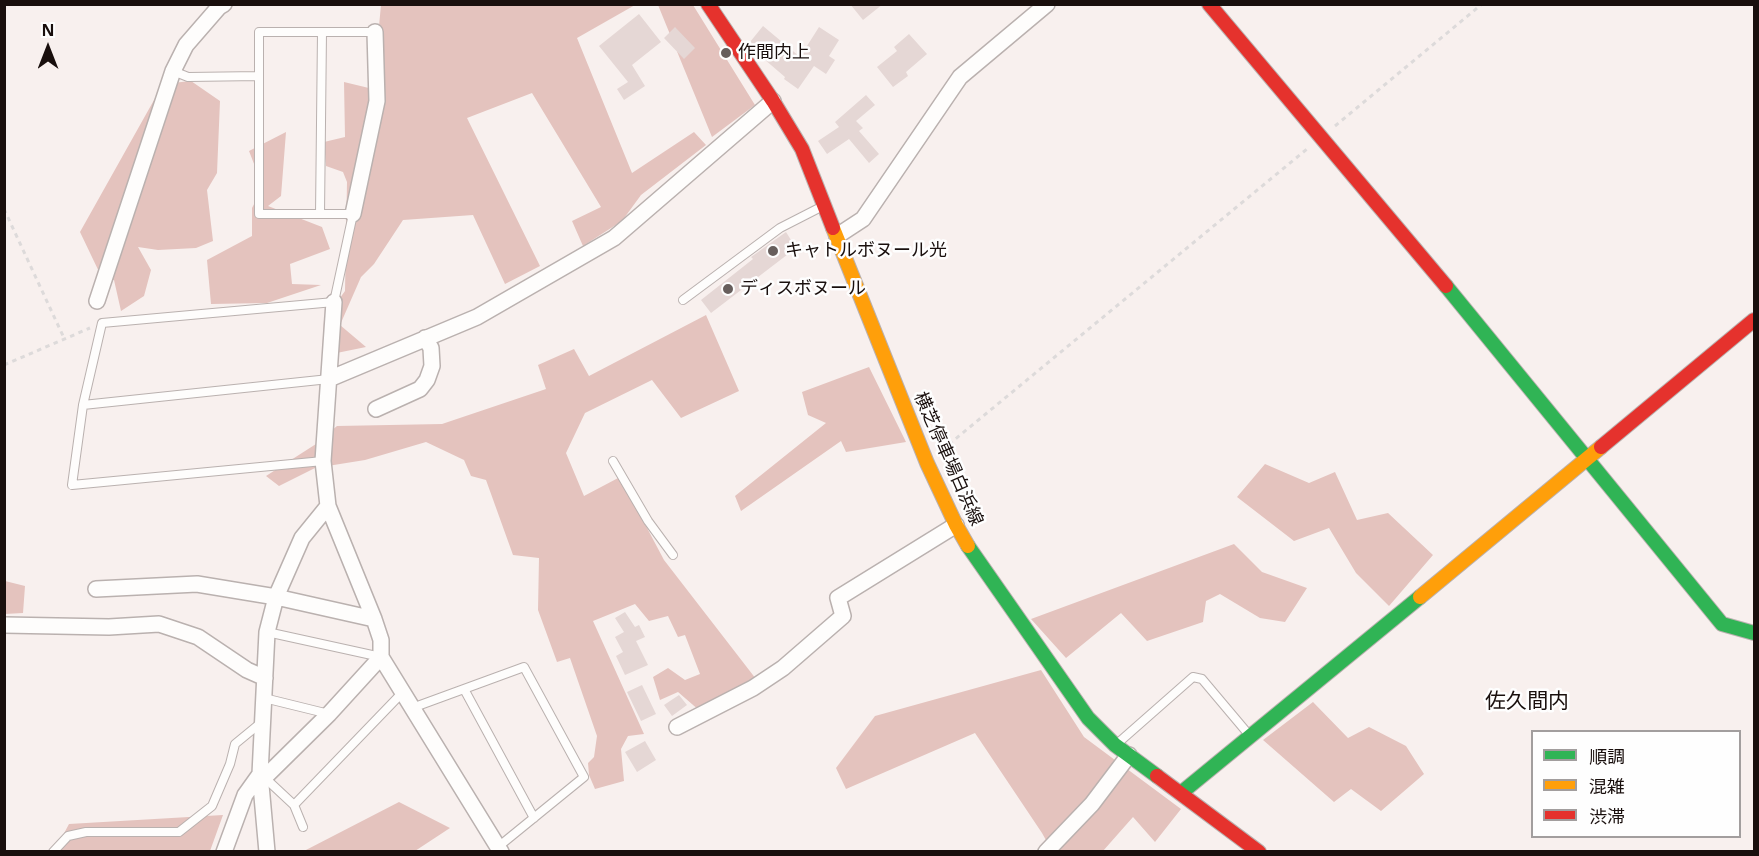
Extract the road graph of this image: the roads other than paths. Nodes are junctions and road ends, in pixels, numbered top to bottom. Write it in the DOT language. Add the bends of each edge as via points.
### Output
graph roads {
  1 [pos="708,4"];
  2 [pos="1047,4"];
  3 [pos="1209,4"];
  4 [pos="220,5"];
  5 [pos="322,32"];
  6 [pos="375,32"];
  7 [pos="173,71"];
  8 [pos="259,76"];
  9 [pos="773,101"];
  10 [pos="825,205"];
  11 [pos="320,214"];
  12 [pos="353,214"];
  13 [pos="837,236"];
  14 [pos="683,300"];
  15 [pos="97,301"];
  16 [pos="334,302"];
  17 [pos="1755,320"];
  18 [pos="425,338"];
  19 [pos="329,379"];
  20 [pos="82,405"];
  21 [pos="376,409"];
  22 [pos="1588,458"];
  23 [pos="323,461"];
  24 [pos="613,461"];
  25 [pos="328,506"];
  26 [pos="956,525"];
  27 [pos="673,555"];
  28 [pos="96,589"];
  29 [pos="276,597"];
  30 [pos="374,619"];
  31 [pos="4,625"];
  32 [pos="267,632"];
  33 [pos="1755,633"];
  34 [pos="381,657"];
  35 [pos="265,678"];
  36 [pos="464,689"];
  37 [pos="402,693"];
  38 [pos="264,698"];
  39 [pos="412,708"];
  40 [pos="329,714"];
  41 [pos="263,721"];
  42 [pos="677,726"];
  43 [pos="1251,737"];
  44 [pos="1115,745"];
  45 [pos="1129,755"];
  46 [pos="262,778"];
  47 [pos="1181,793"];
  48 [pos="294,805"];
  49 [pos="534,818"];
  50 [pos="303,827"];
  51 [pos="499,849"];
  52 [pos="1249,849"];
  53 [pos="53,852"];
  54 [pos="224,852"];
  55 [pos="267,852"];
  56 [pos="1046,852"];
  1 -- 9 [label="street, 横芝停車場白浜線"];
  2 -- 13 [label="street" via="960,76 863,219"];
  3 -- 22 [label="street"];
  4 -- 7 [label="street" via="186,45"];
  5 -- 6 [label="lane"];
  5 -- 8 [label="lane" via="259,32"];
  5 -- 11 [label="lane"];
  6 -- 12 [label="street" via="377,101"];
  7 -- 8 [label="lane" via="188,77"];
  7 -- 15 [label="street"];
  8 -- 11 [label="lane" via="259,214"];
  9 -- 10 [label="street, 横芝停車場白浜線" via="802,149"];
  9 -- 18 [label="street" via="614,238 477,317"];
  10 -- 13 [label="street, 横芝停車場白浜線"];
  10 -- 14 [label="lane" via="780,228"];
  11 -- 12 [label="lane"];
  12 -- 16 [label="lane"];
  13 -- 26 [label="street, 横芝停車場白浜線" via="927,463"];
  16 -- 19 [label="street"];
  16 -- 20 [label="lane" via="102,323"];
  17 -- 22 [label="street"];
  18 -- 19 [label="street"];
  18 -- 21 [label="street" via="431,348 432,366 427,380 420,389"];
  19 -- 20 [label="lane"];
  19 -- 23 [label="street"];
  20 -- 23 [label="lane" via="72,485"];
  22 -- 33 [label="street" via="1722,624"];
  22 -- 43 [label="street"];
  23 -- 25 [label="street"];
  24 -- 27 [label="lane"];
  25 -- 29 [label="street" via="302,538"];
  25 -- 30 [label="street"];
  26 -- 42 [label="street" via="838,598 843,616 783,668 753,688"];
  26 -- 44 [label="street, 横芝停車場白浜線" via="1066,690"];
  28 -- 29 [label="street" via="197,584"];
  29 -- 30 [label="street"];
  29 -- 32 [label="street"];
  30 -- 34 [label="street" via="381,640"];
  31 -- 35 [label="street" via="159,624 198,637"];
  32 -- 34 [label="lane"];
  32 -- 35 [label="street"];
  34 -- 37 [label="street"];
  34 -- 40 [label="street"];
  35 -- 38 [label="street"];
  36 -- 39 [label="lane"];
  36 -- 49 [label="lane"];
  36 -- 49 [label="lane" via="524,667 584,777"];
  37 -- 39 [label="street"];
  37 -- 48 [label="lane"];
  38 -- 40 [label="lane"];
  38 -- 41 [label="street"];
  39 -- 51 [label="street"];
  40 -- 46 [label="street"];
  41 -- 46 [label="street"];
  41 -- 53 [label="lane" via="235,744 212,806 179,832 86,832 68,836"];
  43 -- 44 [label="lane" via="1202,679 1193,677"];
  43 -- 47 [label="street"];
  44 -- 45 [label="street, 横芝停車場白浜線"];
  45 -- 47 [label="street, 横芝停車場白浜線"];
  45 -- 56 [label="street" via="1092,804"];
  46 -- 48 [label="lane"];
  46 -- 54 [label="street" via="245,795"];
  46 -- 55 [label="street"];
  47 -- 52 [label="street, 横芝停車場白浜線"];
  48 -- 50 [label="lane"];
  49 -- 51 [label="lane"];
}
